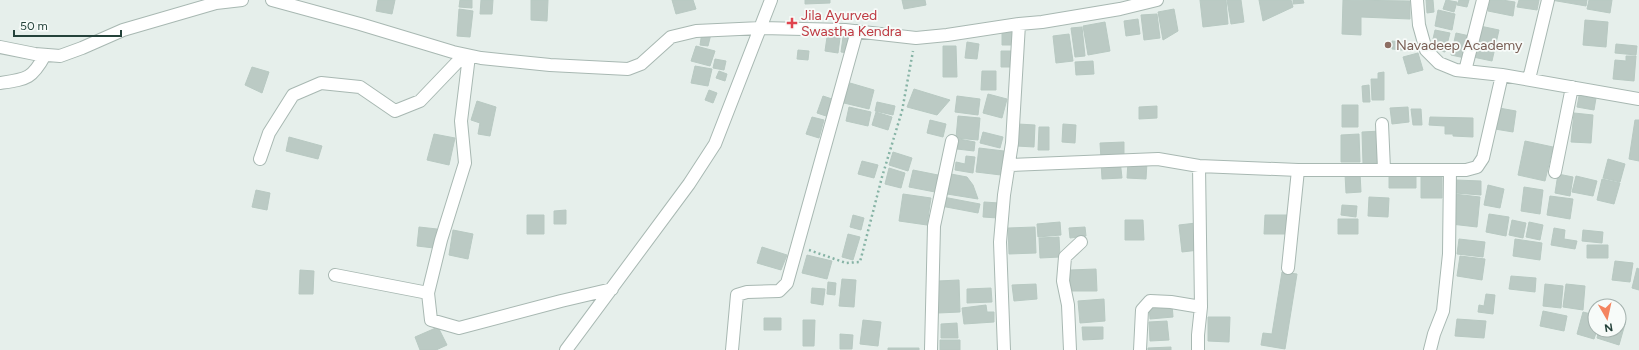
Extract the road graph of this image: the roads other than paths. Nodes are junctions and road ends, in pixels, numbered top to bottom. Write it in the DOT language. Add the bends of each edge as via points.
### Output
graph roads {
  1 [pos="242,0"];
  2 [pos="272,0"];
  3 [pos="771,0"];
  4 [pos="1157,0"];
  5 [pos="1417,0"];
  6 [pos="1483,0"];
  7 [pos="1548,0"];
  8 [pos="1019,24"];
  9 [pos="761,28"];
  10 [pos="857,31"];
  11 [pos="0,48"];
  12 [pos="45,55"];
  13 [pos="466,55"];
  14 [pos="1464,71"];
  15 [pos="1502,75"];
  16 [pos="1529,80"];
  17 [pos="0,83"];
  18 [pos="1572,87"];
  19 [pos="1639,99"];
  20 [pos="1382,124"];
  21 [pos="952,141"];
  22 [pos="260,159"];
  23 [pos="1009,164"];
  24 [pos="1199,166"];
  25 [pos="1384,169"];
  26 [pos="1298,170"];
  27 [pos="1450,170"];
  28 [pos="1555,172"];
  29 [pos="1081,242"];
  30 [pos="1288,268"];
  31 [pos="335,275"];
  32 [pos="612,289"];
  33 [pos="428,293"];
  34 [pos="1201,307"];
  35 [pos="566,350"];
  36 [pos="732,350"];
  37 [pos="931,350"];
  38 [pos="1004,350"];
  39 [pos="1070,350"];
  40 [pos="1140,350"];
  41 [pos="1198,350"];
  42 [pos="1430,350"];
  1 -- 12 [label="street" via="216,3 123,30 60,56"];
  2 -- 13 [label="street"];
  3 -- 9 [label="street"];
  4 -- 8 [label="street" via="1120,9"];
  5 -- 14 [label="street" via="1419,25 1426,50 1439,63"];
  6 -- 14 [label="street"];
  7 -- 16 [label="street"];
  8 -- 10 [label="street" via="916,38"];
  8 -- 23 [label="street"];
  9 -- 10 [label="street"];
  9 -- 13 [label="street" via="696,31 671,37 641,64 628,69 550,65"];
  9 -- 32 [label="street" via="715,144"];
  10 -- 36 [label="street" via="788,283 779,291 747,292 738,295"];
  11 -- 12 [label="street"];
  12 -- 17 [label="street" via="31,76"];
  13 -- 22 [label="street" via="420,101 395,111 360,87 321,83 293,94 269,133"];
  13 -- 33 [label="street" via="461,121 465,163 441,240"];
  14 -- 15 [label="street"];
  15 -- 16 [label="street"];
  15 -- 27 [label="street" via="1483,158 1477,167"];
  16 -- 18 [label="street"];
  18 -- 19 [label="street"];
  18 -- 28 [label="street"];
  20 -- 25 [label="street"];
  21 -- 37 [label="street" via="934,226"];
  23 -- 24 [label="street" via="1158,159"];
  23 -- 38 [label="street" via="1000,242"];
  24 -- 26 [label="street"];
  24 -- 34 [label="street"];
  25 -- 26 [label="street"];
  25 -- 27 [label="street"];
  26 -- 30 [label="street"];
  27 -- 42 [label="street" via="1449,254 1443,311"];
  29 -- 39 [label="street" via="1065,257 1063,281 1068,305"];
  31 -- 33 [label="street"];
  32 -- 33 [label="street" via="459,328 431,320"];
  32 -- 35 [label="street"];
  34 -- 40 [label="street" via="1150,301 1142,310"];
  34 -- 41 [label="street"];
}
